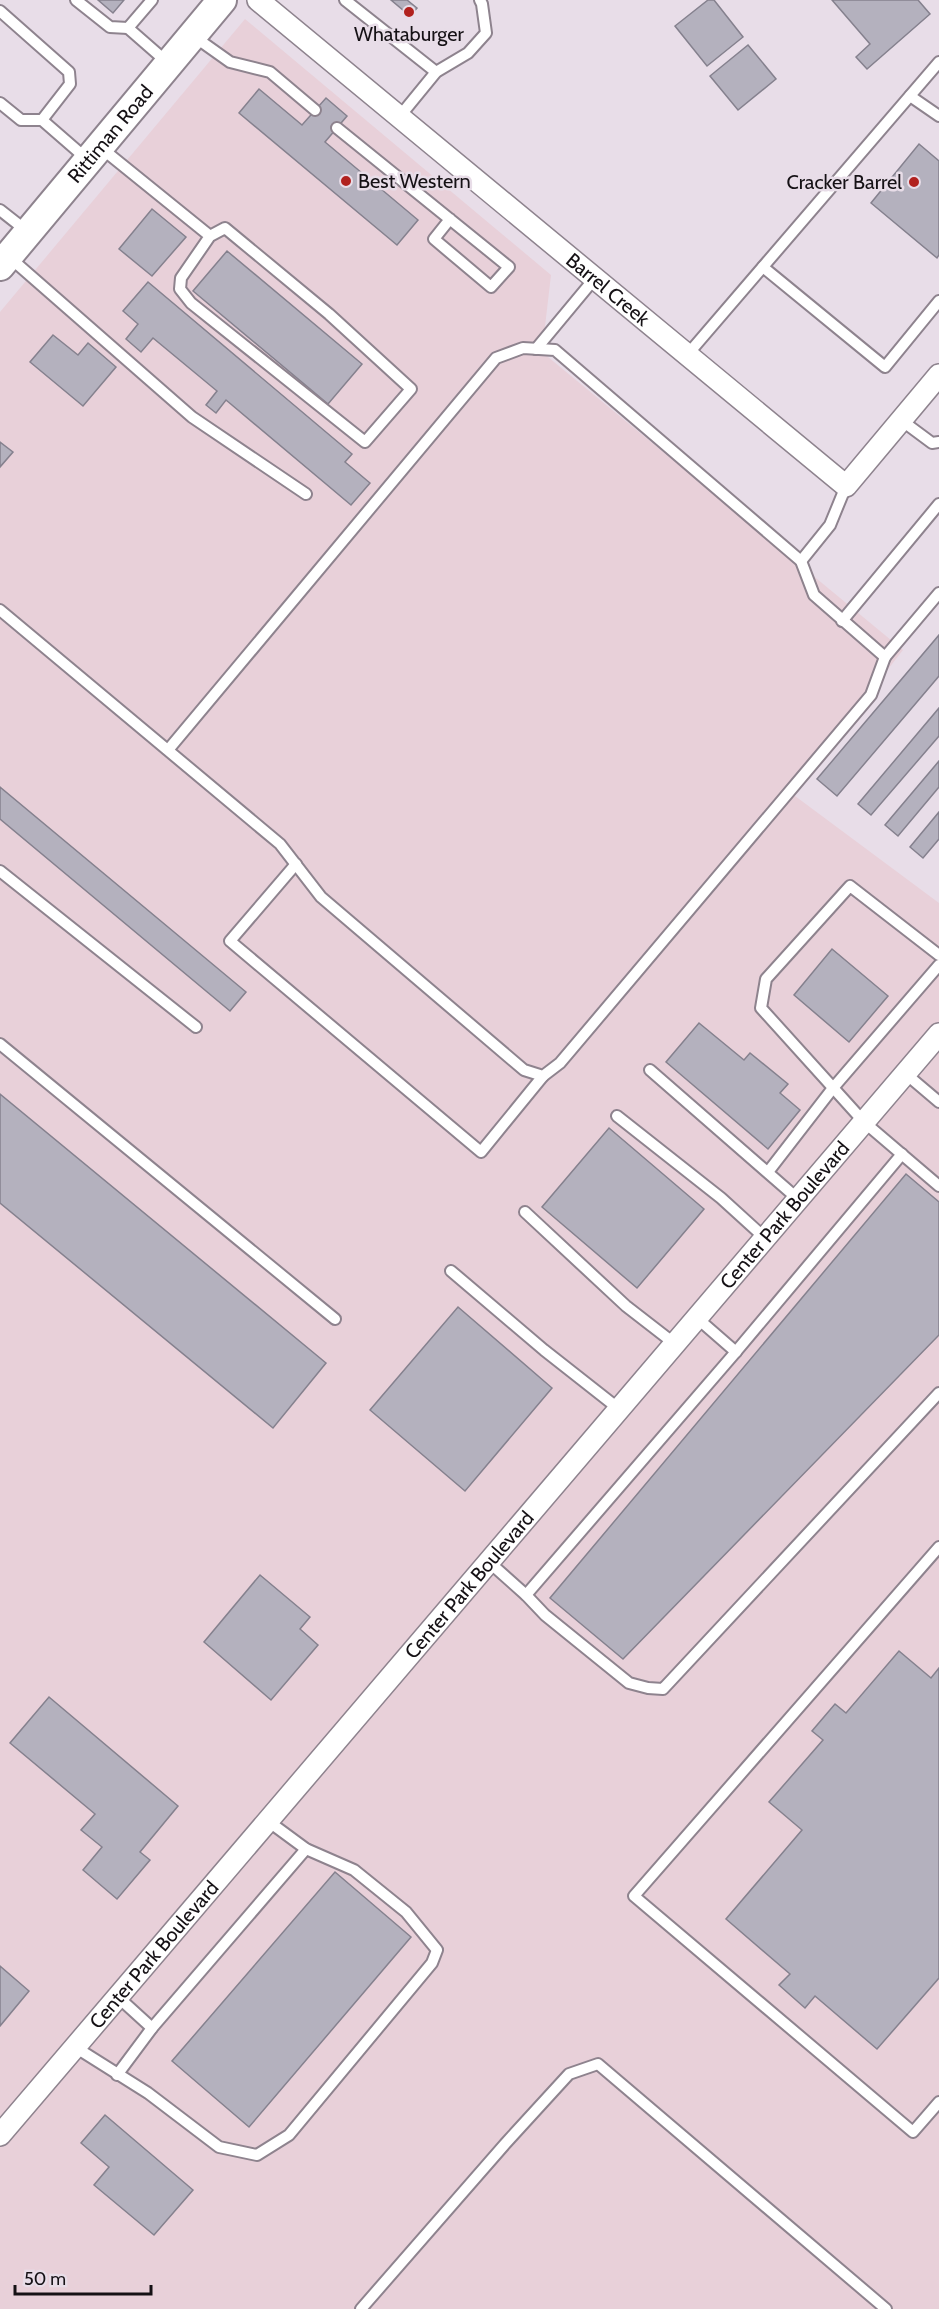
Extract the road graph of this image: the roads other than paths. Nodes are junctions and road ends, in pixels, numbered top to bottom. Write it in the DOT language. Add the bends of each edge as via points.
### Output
graph roads {
  1 [pos="76,0"];
  2 [pos="152,0"];
  3 [pos="222,0"];
  4 [pos="258,0"];
  5 [pos="345,0"];
  6 [pos="480,0"];
  7 [pos="0,10"];
  8 [pos="128,28"];
  9 [pos="192,35"];
  10 [pos="169,63"];
  11 [pos="939,63"];
  12 [pos="436,72"];
  13 [pos="910,96"];
  14 [pos="0,103"];
  15 [pos="315,110"];
  16 [pos="400,116"];
  17 [pos="939,116"];
  18 [pos="42,120"];
  19 [pos="337,128"];
  20 [pos="94,153"];
  21 [pos="0,210"];
  22 [pos="450,219"];
  23 [pos="28,232"];
  24 [pos="210,236"];
  25 [pos="4,261"];
  26 [pos="763,267"];
  27 [pos="595,278"];
  28 [pos="939,301"];
  29 [pos="536,349"];
  30 [pos="688,354"];
  31 [pos="939,375"];
  32 [pos="901,420"];
  33 [pos="939,442"];
  34 [pos="846,486"];
  35 [pos="306,494"];
  36 [pos="939,504"];
  37 [pos="801,561"];
  38 [pos="939,592"];
  39 [pos="0,610"];
  40 [pos="842,621"];
  41 [pos="885,657"];
  42 [pos="168,750"];
  43 [pos="296,864"];
  44 [pos="0,871"];
  45 [pos="939,955"];
  46 [pos="939,965"];
  47 [pos="196,1027"];
  48 [pos="939,1035"];
  49 [pos="0,1044"];
  50 [pos="650,1070"];
  51 [pos="906,1074"];
  52 [pos="543,1076"];
  53 [pos="833,1088"];
  54 [pos="939,1102"];
  55 [pos="617,1116"];
  56 [pos="864,1122"];
  57 [pos="902,1154"];
  58 [pos="768,1172"];
  59 [pos="939,1186"];
  60 [pos="798,1199"];
  61 [pos="525,1212"];
  62 [pos="765,1238"];
  63 [pos="451,1271"];
  64 [pos="697,1318"];
  65 [pos="334,1319"];
  66 [pos="675,1344"];
  67 [pos="736,1352"];
  68 [pos="939,1393"];
  69 [pos="619,1409"];
  70 [pos="939,1547"];
  71 [pos="489,1562"];
  72 [pos="526,1594"];
  73 [pos="268,1821"];
  74 [pos="306,1850"];
  75 [pos="118,1997"];
  76 [pos="152,2028"];
  77 [pos="75,2047"];
  78 [pos="117,2075"];
  79 [pos="939,2102"];
  80 [pos="0,2136"];
  81 [pos="361,2309"];
  82 [pos="886,2309"];
  1 -- 8 [label="lane" via="110,27"];
  2 -- 8 [label="lane"];
  3 -- 9 [label="main road, Rittiman Road"];
  4 -- 16 [label="street, Barrel Creek"];
  5 -- 12 [label="lane"];
  6 -- 12 [label="lane" via="486,33 468,53"];
  7 -- 18 [label="lane" via="69,72 70,84"];
  8 -- 10 [label="lane"];
  9 -- 10 [label="main road, Rittiman Road"];
  9 -- 15 [label="lane" via="230,62 270,72"];
  10 -- 20 [label="main road, Rittiman Road"];
  11 -- 13 [label="lane"];
  12 -- 16 [label="lane"];
  13 -- 17 [label="lane"];
  13 -- 26 [label="lane"];
  14 -- 18 [label="lane" via="21,120"];
  16 -- 27 [label="street, Barrel Creek"];
  18 -- 20 [label="lane"];
  19 -- 22 [label="lane"];
  20 -- 23 [label="main road, Rittiman Road"];
  20 -- 24 [label="lane"];
  21 -- 23 [label="lane"];
  22 -- 22 [label="lane" via="509,267 491,287 434,239"];
  23 -- 25 [label="main road, Rittiman Road"];
  24 -- 24 [label="lane" via="181,278 180,289 191,303 365,442 411,389 329,314 225,228"];
  25 -- 35 [label="lane" via="192,417"];
  26 -- 28 [label="lane" via="885,367"];
  26 -- 30 [label="lane"];
  27 -- 29 [label="lane"];
  27 -- 30 [label="street, Barrel Creek"];
  29 -- 37 [label="lane" via="555,350"];
  29 -- 42 [label="lane" via="523,348 496,358"];
  30 -- 34 [label="street, Barrel Creek"];
  31 -- 32 [label="street"];
  32 -- 33 [label="lane" via="932,443"];
  32 -- 34 [label="street"];
  34 -- 37 [label="lane" via="830,525"];
  36 -- 40 [label="lane"];
  37 -- 40 [label="lane" via="814,595"];
  38 -- 41 [label="lane"];
  39 -- 42 [label="lane"];
  40 -- 41 [label="lane"];
  41 -- 52 [label="lane" via="871,695 560,1063"];
  42 -- 43 [label="lane" via="280,844"];
  43 -- 52 [label="lane" via="321,897 524,1070"];
  43 -- 52 [label="lane" via="230,941 481,1152"];
  44 -- 47 [label="lane"];
  45 -- 53 [label="lane" via="850,886 766,980 761,1008"];
  46 -- 53 [label="lane"];
  48 -- 51 [label="street, Center Park Boulevard"];
  49 -- 65 [label="lane"];
  50 -- 58 [label="lane"];
  51 -- 54 [label="lane"];
  51 -- 56 [label="street, Center Park Boulevard"];
  53 -- 56 [label="lane"];
  53 -- 58 [label="lane"];
  55 -- 62 [label="lane"];
  56 -- 57 [label="lane"];
  56 -- 60 [label="street, Center Park Boulevard"];
  57 -- 59 [label="lane"];
  57 -- 67 [label="lane"];
  58 -- 60 [label="lane"];
  60 -- 62 [label="street, Center Park Boulevard"];
  61 -- 66 [label="lane" via="626,1305"];
  62 -- 64 [label="street, Center Park Boulevard"];
  63 -- 69 [label="lane"];
  64 -- 66 [label="street, Center Park Boulevard"];
  64 -- 67 [label="lane"];
  66 -- 69 [label="street, Center Park Boulevard"];
  67 -- 72 [label="lane"];
  68 -- 72 [label="lane" via="663,1689 629,1683 545,1615"];
  69 -- 71 [label="street, Center Park Boulevard"];
  70 -- 79 [label="lane" via="634,1896 913,2132"];
  71 -- 72 [label="lane"];
  71 -- 73 [label="street, Center Park Boulevard"];
  73 -- 74 [label="lane"];
  73 -- 75 [label="street, Center Park Boulevard"];
  74 -- 76 [label="lane"];
  74 -- 78 [label="lane" via="354,1870 406,1912 437,1950 432,1963 289,2135 257,2155 219,2147 148,2093"];
  75 -- 76 [label="lane"];
  75 -- 77 [label="street, Center Park Boulevard"];
  76 -- 78 [label="lane"];
  77 -- 78 [label="lane"];
  77 -- 80 [label="street, Center Park Boulevard"];
  81 -- 82 [label="lane" via="569,2074 598,2064"];
}
